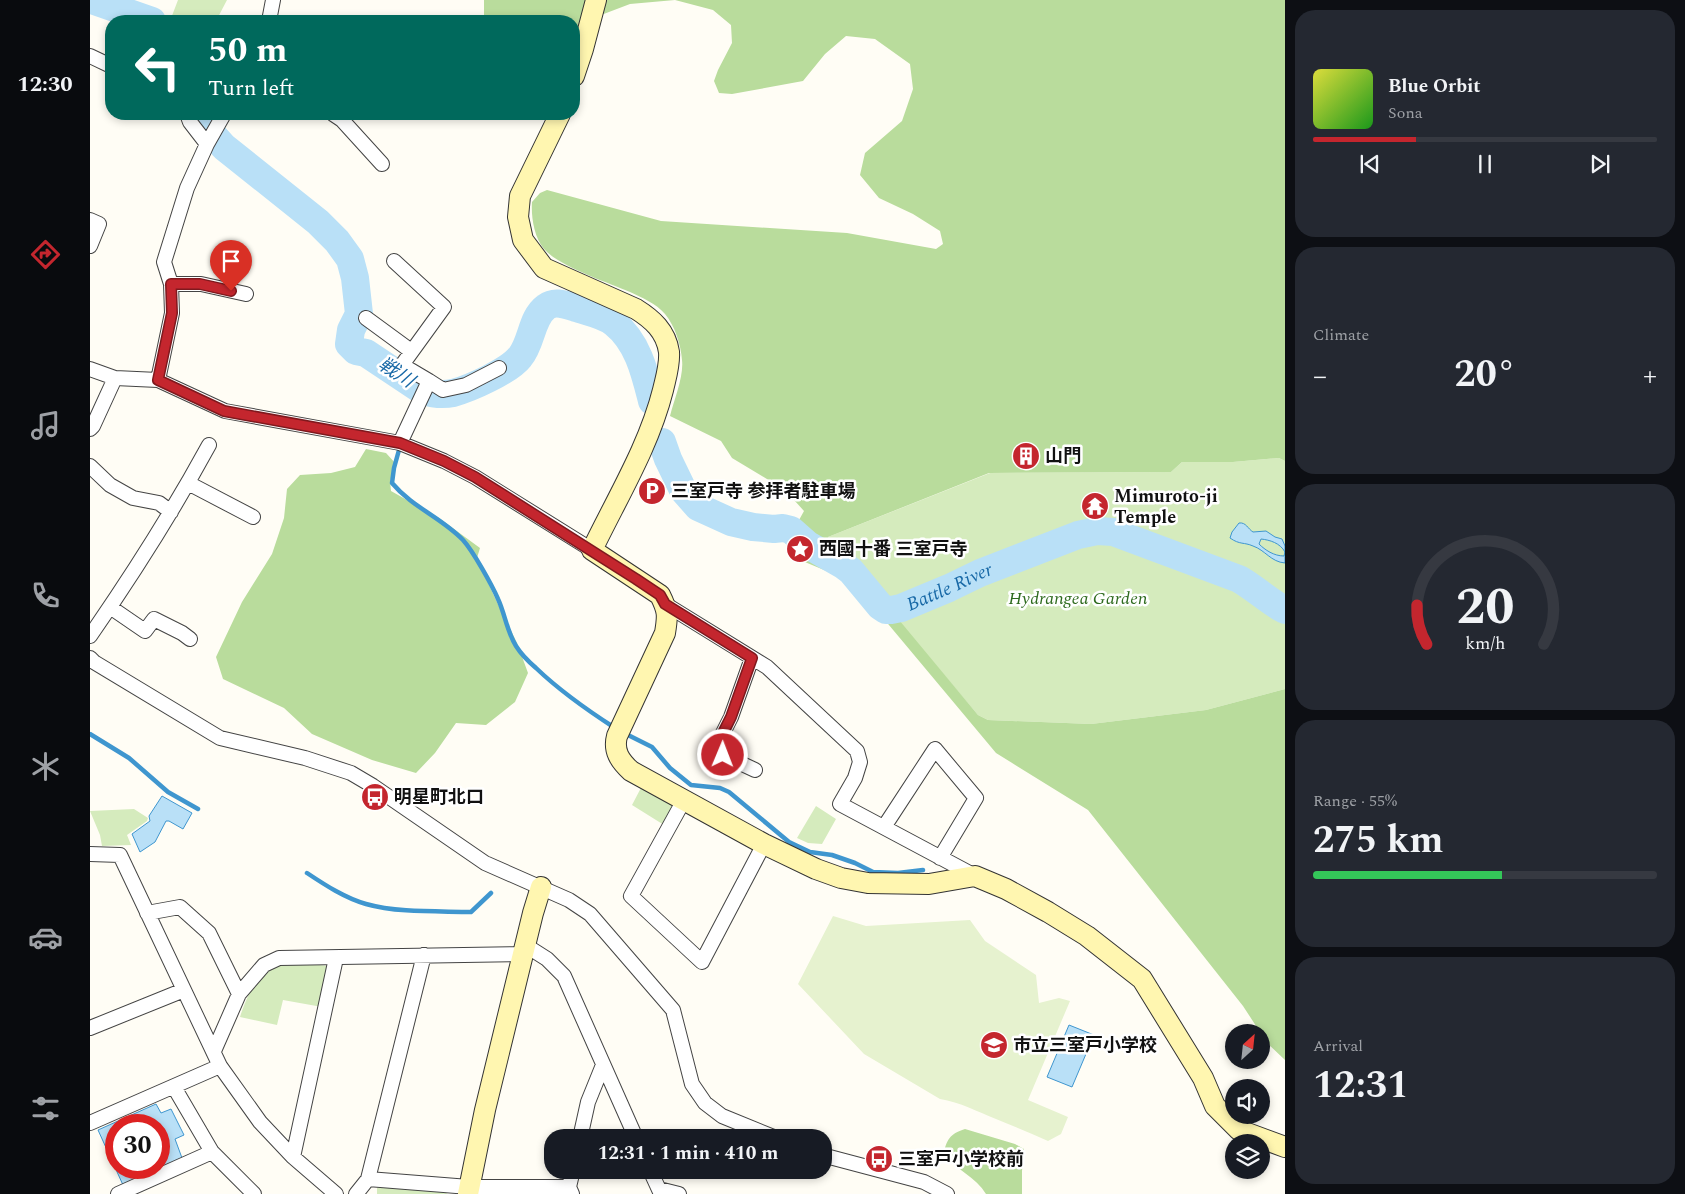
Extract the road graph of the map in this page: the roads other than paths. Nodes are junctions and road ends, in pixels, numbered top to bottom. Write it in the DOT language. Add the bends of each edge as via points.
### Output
graph roads {
  1 [pos="273,0"];
  2 [pos="596,0"];
  3 [pos="270,15"];
  4 [pos="90,56"];
  5 [pos="580,58"];
  6 [pos="105,63"];
  7 [pos="189,120"];
  8 [pos="221,120"];
  9 [pos="342,120"];
  10 [pos="557,120"];
  11 [pos="211,137"];
  12 [pos="382,164"];
  13 [pos="90,220"];
  14 [pos="90,246"];
  15 [pos="394,261"];
  16 [pos="171,284"];
  17 [pos="246,294"];
  18 [pos="366,318"];
  19 [pos="411,351"];
  20 [pos="499,368"];
  21 [pos="90,369"];
  22 [pos="115,378"];
  23 [pos="158,380"];
  24 [pos="427,388"];
  25 [pos="90,429"];
  26 [pos="400,443"];
  27 [pos="209,445"];
  28 [pos="90,466"];
  29 [pos="188,483"];
  30 [pos="170,512"];
  31 [pos="253,517"];
  32 [pos="592,550"];
  33 [pos="665,604"];
  34 [pos="110,607"];
  35 [pos="186,632"];
  36 [pos="90,636"];
  37 [pos="90,658"];
  38 [pos="752,658"];
  39 [pos="755,770"];
  40 [pos="684,800"];
  41 [pos="884,827"];
  42 [pos="764,844"];
  43 [pos="90,854"];
  44 [pos="940,858"];
  45 [pos="975,876"];
  46 [pos="541,887"];
  47 [pos="147,913"];
  48 [pos="525,950"];
  49 [pos="424,955"];
  50 [pos="336,958"];
  51 [pos="184,990"];
  52 [pos="239,994"];
  53 [pos="90,1028"];
  54 [pos="214,1051"];
  55 [pos="603,1065"];
  56 [pos="220,1066"];
  57 [pos="174,1087"];
  58 [pos="90,1123"];
  59 [pos="582,1129"];
  60 [pos="632,1129"];
  61 [pos="754,1129"];
  62 [pos="1285,1147"];
  63 [pos="212,1152"];
  64 [pos="294,1157"];
  65 [pos="832,1158"];
  66 [pos="368,1179"];
  67 [pos="654,1179"];
  68 [pos="924,1182"];
  69 [pos="469,1191"];
  70 [pos="570,1191"];
  71 [pos="660,1191"];
  72 [pos="118,1194"];
  73 [pos="254,1194"];
  74 [pos="336,1194"];
  75 [pos="356,1194"];
  76 [pos="679,1194"];
  77 [pos="916,1194"];
  78 [pos="947,1194"];
  1 -- 3 [label="street"];
  2 -- 5 [label="street"];
  4 -- 6 [label="street"];
  7 -- 11 [label="street"];
  8 -- 11 [label="street"];
  9 -- 12 [label="street"];
  10 -- 32 [label="street" via="520,196 518,217 523,240 544,268 636,308 649,317 660,328 669,351 660,403 645,443"];
  11 -- 16 [label="street" via="187,188 164,262"];
  13 -- 14 [label="street" via="99,224"];
  15 -- 19 [label="street" via="444,307"];
  16 -- 17 [label="street" via="200,284"];
  16 -- 23 [label="street" via="172,313"];
  18 -- 19 [label="street"];
  19 -- 24 [label="street" via="402,365"];
  20 -- 24 [label="street" via="466,384 443,390"];
  21 -- 22 [label="street"];
  22 -- 23 [label="street"];
  22 -- 25 [label="street"];
  23 -- 26 [label="street" via="224,411"];
  24 -- 26 [label="street"];
  26 -- 32 [label="street" via="475,477"];
  27 -- 29 [label="street"];
  28 -- 30 [label="street" via="110,485 133,498 159,503"];
  29 -- 30 [label="street"];
  29 -- 31 [label="street"];
  30 -- 34 [label="street"];
  32 -- 33 [label="street" via="660,595"];
  33 -- 38 [label="street"];
  33 -- 40 [label="street" via="668,616 665,633 620,728 616,752 632,771"];
  34 -- 35 [label="street" via="145,631 154,620"];
  34 -- 36 [label="street"];
  37 -- 46 [label="street" via="220,738 305,758 351,773 486,862"];
  38 -- 39 [label="street" via="720,739 723,755"];
  38 -- 41 [label="street" via="857,751 860,762 855,778 840,804"];
  40 -- 42 [label="street"];
  40 -- 42 [label="street" via="631,896 702,962"];
  41 -- 44 [label="street"];
  41 -- 44 [label="street" via="935,749 976,798"];
  42 -- 45 [label="street" via="816,869 868,883 929,884"];
  43 -- 47 [label="street" via="120,855"];
  44 -- 45 [label="street"];
  45 -- 62 [label="street" via="1006,889 1079,931 1142,979 1203,1078 1215,1106 1239,1130"];
  46 -- 48 [label="street"];
  46 -- 61 [label="street" via="590,914 673,1010 692,1084 705,1103 722,1116"];
  47 -- 51 [label="street"];
  47 -- 52 [label="street" via="180,907 209,933"];
  48 -- 49 [label="street"];
  48 -- 55 [label="street" via="547,959 564,976"];
  48 -- 69 [label="street" via="485,1110"];
  49 -- 50 [label="street"];
  49 -- 66 [label="street"];
  50 -- 52 [label="street" via="279,958 264,965"];
  50 -- 64 [label="street"];
  51 -- 53 [label="street"];
  51 -- 54 [label="street"];
  52 -- 54 [label="street"];
  54 -- 56 [label="street"];
  55 -- 59 [label="street" via="588,1102"];
  55 -- 60 [label="street"];
  56 -- 57 [label="street"];
  56 -- 64 [label="street" via="260,1122"];
  57 -- 58 [label="street"];
  57 -- 63 [label="street"];
  63 -- 72 [label="street"];
  63 -- 73 [label="street"];
  64 -- 74 [label="street"];
  65 -- 68 [label="street"];
  66 -- 69 [label="street"];
  66 -- 75 [label="street"];
  67 -- 71 [label="street"];
  68 -- 77 [label="street"];
  68 -- 78 [label="street"];
  69 -- 70 [label="street"];
  71 -- 76 [label="street"];
}
